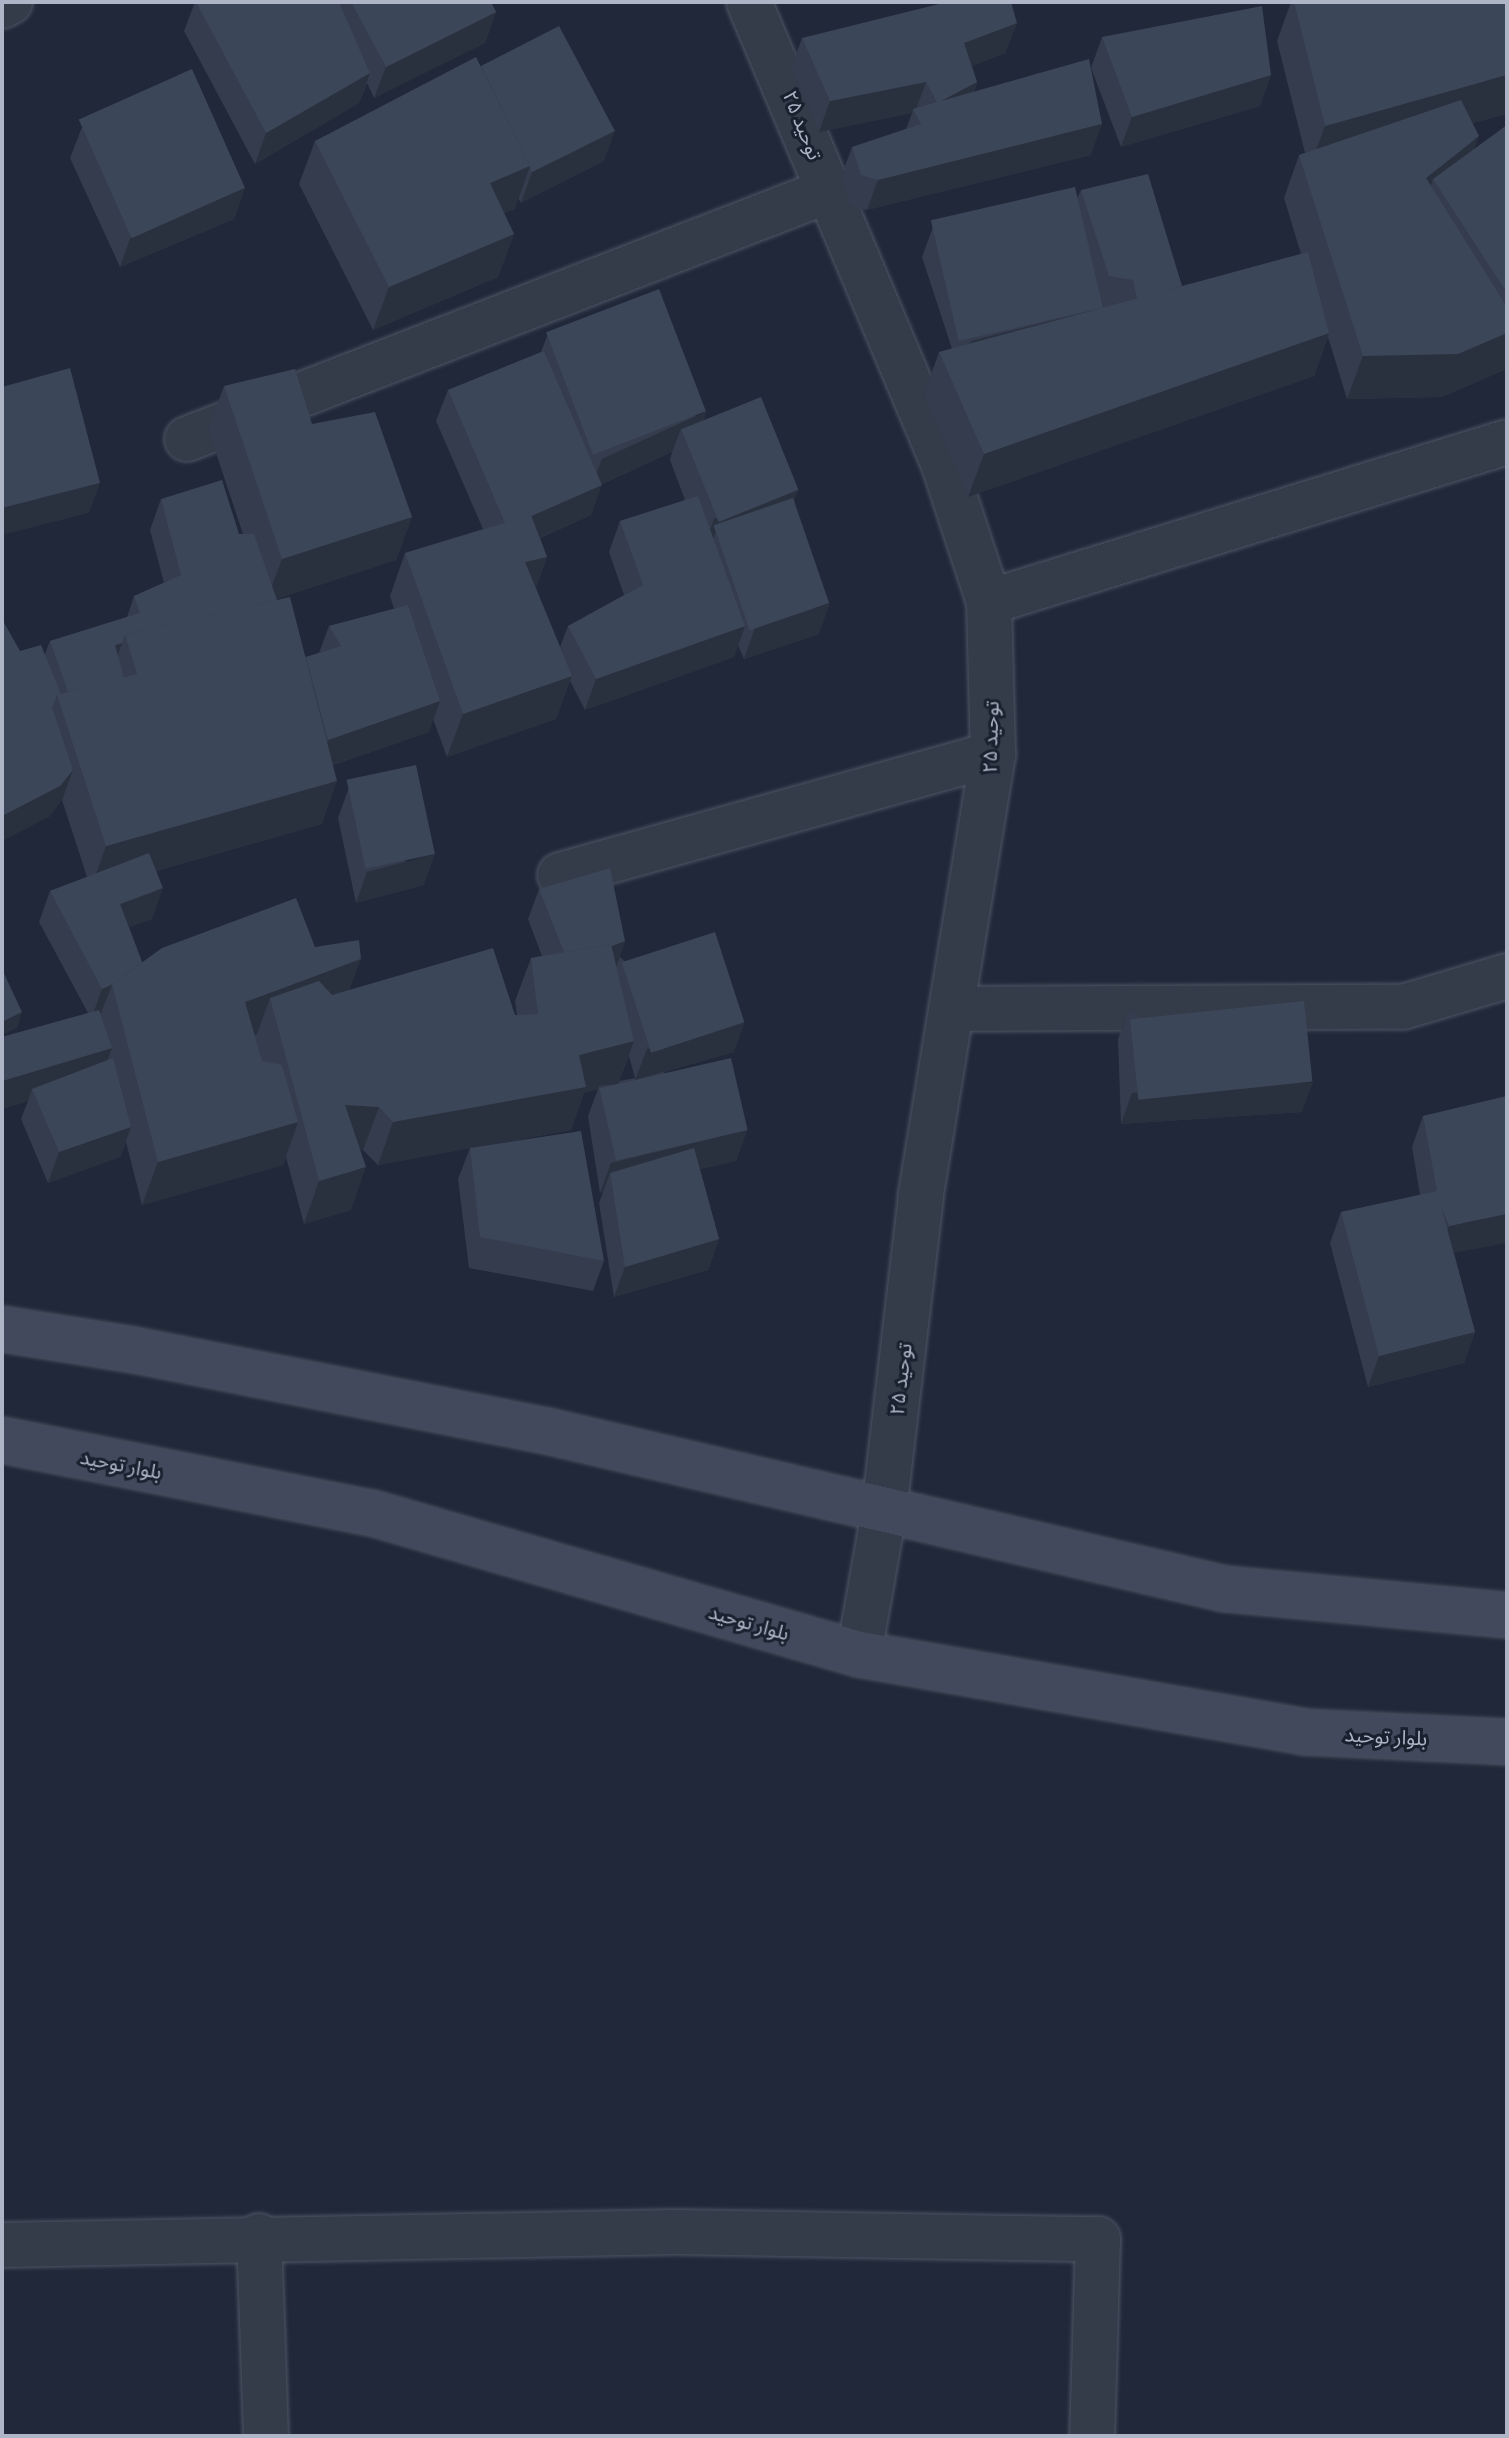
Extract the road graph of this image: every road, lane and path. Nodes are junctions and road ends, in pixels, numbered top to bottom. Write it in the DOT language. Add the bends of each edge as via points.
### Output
graph roads {
  1 [pos="10,2"];
  2 [pos="749,2"];
  3 [pos="2,6"];
  4 [pos="823,52"];
  5 [pos="778,64"];
  6 [pos="830,190"];
  7 [pos="187,439"];
  8 [pos="1507,442"];
  9 [pos="989,602"];
  10 [pos="993,754"];
  11 [pos="560,875"];
  12 [pos="1507,976"];
  13 [pos="954,1009"];
  14 [pos="2,1329"];
  15 [pos="2,1440"];
  16 [pos="884,1512"];
  17 [pos="1507,1615"];
  18 [pos="859,1654"];
  19 [pos="1507,1742"];
  20 [pos="259,2236"];
  21 [pos="2,2245"];
  22 [pos="266,2436"];
  23 [pos="1092,2436"];
  1 -- 3 [label="street"];
  2 -- 5 [label="street, توحید ۲۵"];
  4 -- 5 [label="street"];
  5 -- 6 [label="street, توحید ۲۵"];
  6 -- 7 [label="street"];
  6 -- 9 [label="street, توحید ۲۵" via="944,465"];
  8 -- 9 [label="street"];
  9 -- 10 [label="street, توحید ۲۵"];
  10 -- 11 [label="street"];
  10 -- 13 [label="street, توحید ۲۵"];
  12 -- 13 [label="street" via="1403,1007"];
  13 -- 16 [label="street, توحید ۲۵" via="921,1196"];
  14 -- 16 [label="main road" via="551,1432"];
  15 -- 18 [label="main road, بلوار توحید" via="372,1513"];
  16 -- 17 [label="main road" via="1225,1589"];
  16 -- 18 [label="street, توحید ۲۵"];
  18 -- 19 [label="main road, بلوار توحید" via="1304,1732"];
  20 -- 21 [label="street"];
  20 -- 22 [label="street"];
  20 -- 23 [label="street" via="676,2232 1098,2239"];
}
